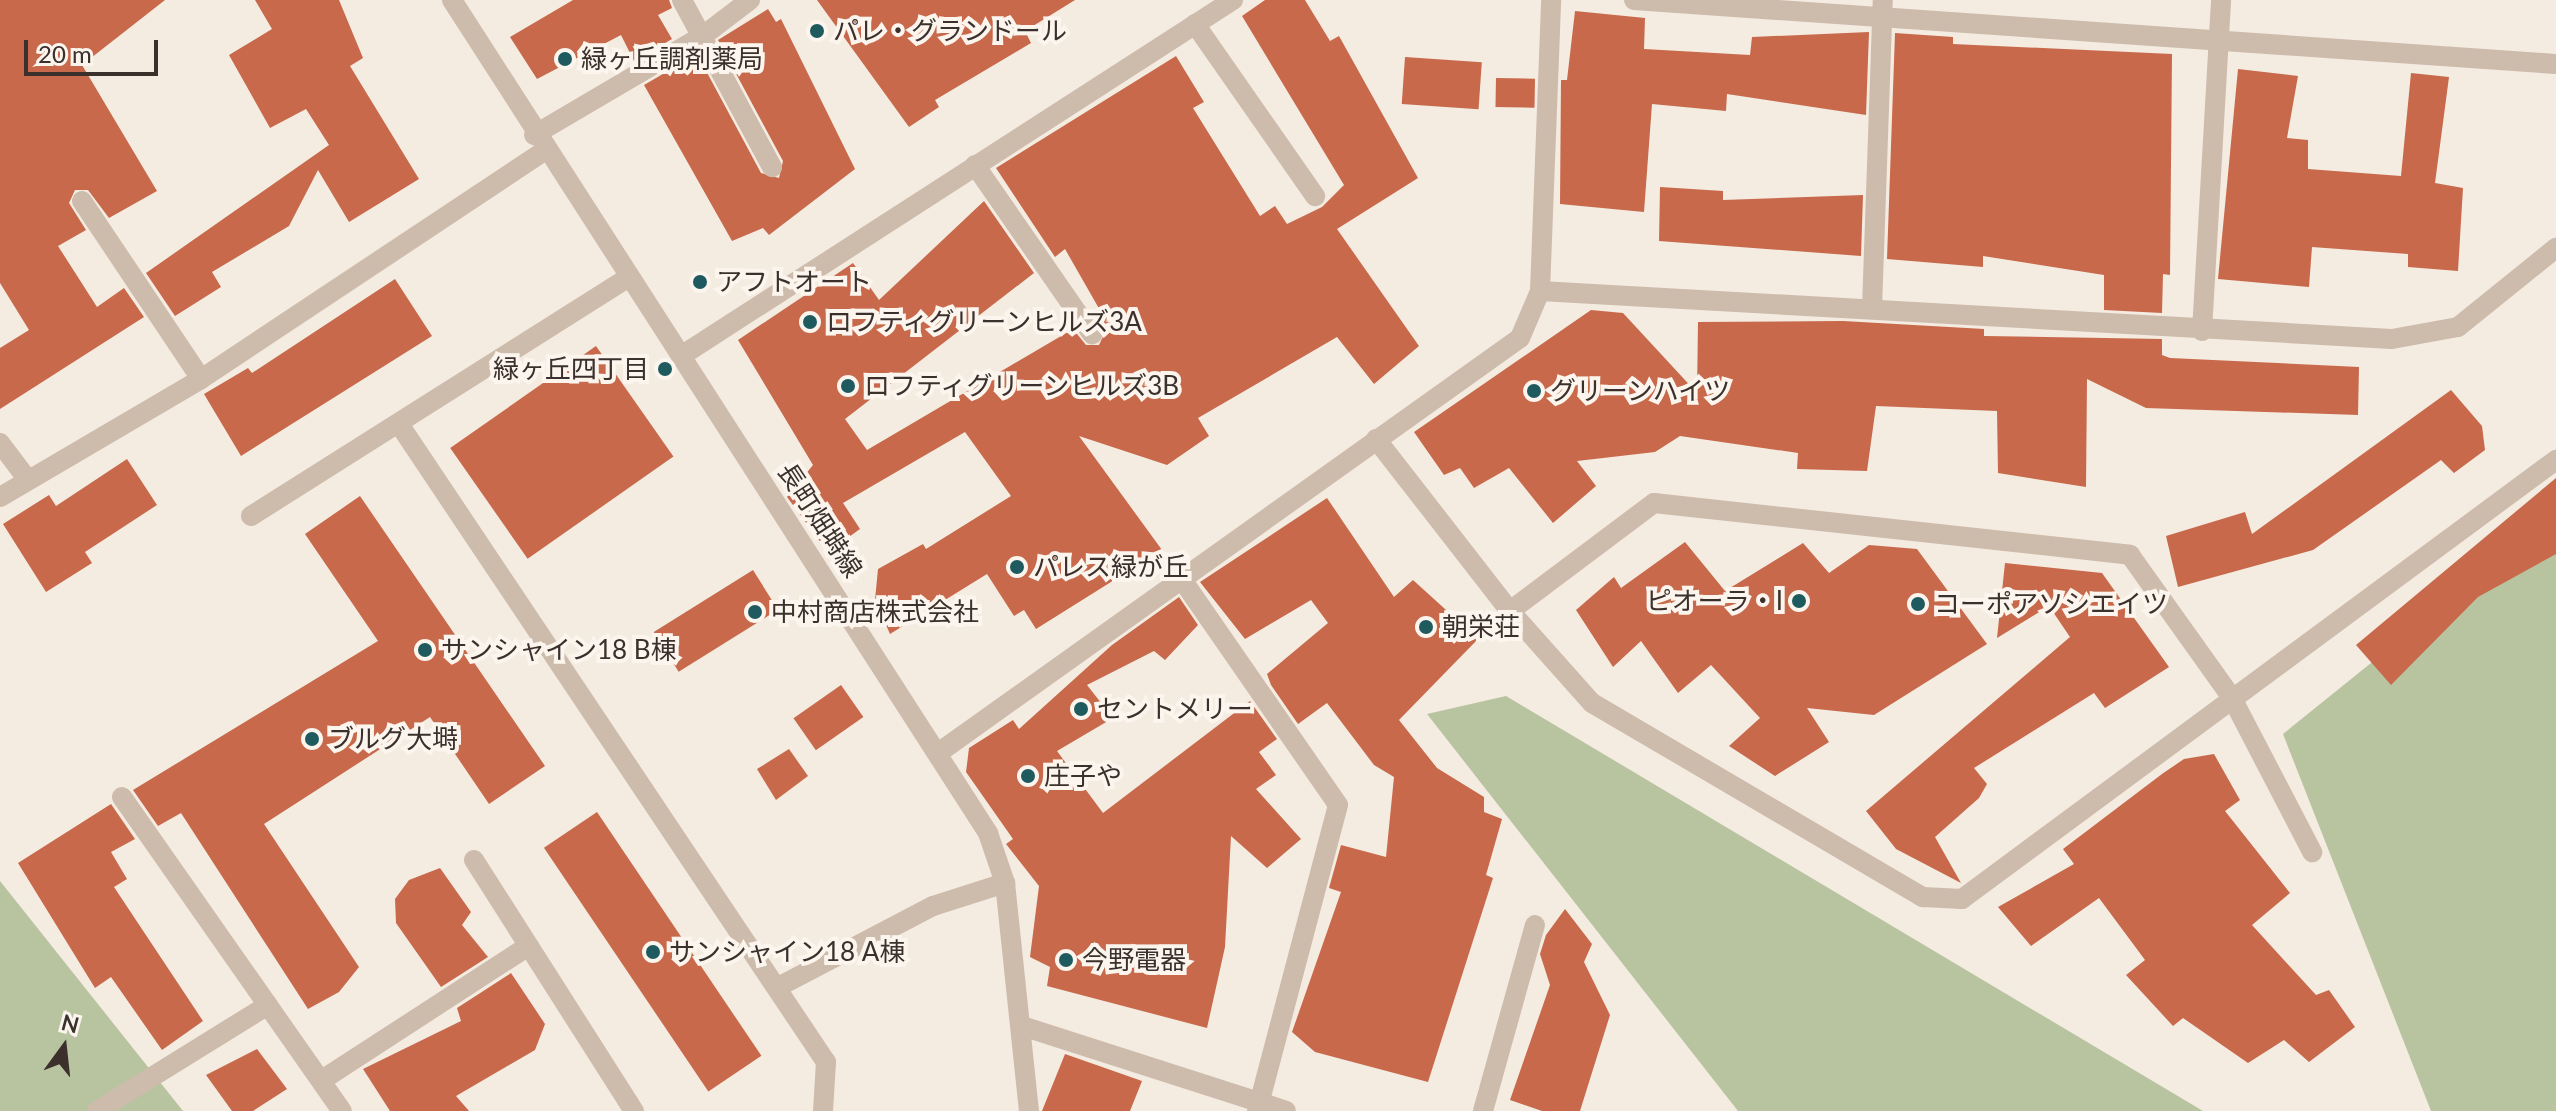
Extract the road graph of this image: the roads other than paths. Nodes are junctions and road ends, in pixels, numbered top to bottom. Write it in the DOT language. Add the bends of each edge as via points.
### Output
graph roads {
  1 [pos="452,0"];
  2 [pos="682,0"];
  3 [pos="750,0"];
  4 [pos="1233,0"];
  5 [pos="1551,0"];
  6 [pos="1634,0"];
  7 [pos="2221,0"];
  8 [pos="1883,10"];
  9 [pos="1195,24"];
  10 [pos="704,35"];
  11 [pos="2220,39"];
  12 [pos="2556,64"];
  13 [pos="539,143"];
  14 [pos="975,165"];
  15 [pos="772,167"];
  16 [pos="1315,196"];
  17 [pos="82,201"];
  18 [pos="2556,248"];
  19 [pos="629,277"];
  20 [pos="1540,291"];
  21 [pos="1872,308"];
  22 [pos="2202,331"];
  23 [pos="1092,334"];
  24 [pos="681,356"];
  25 [pos="201,379"];
  26 [pos="399,424"];
  27 [pos="1376,439"];
  28 [pos="0,443"];
  29 [pos="2556,460"];
  30 [pos="28,480"];
  31 [pos="0,497"];
  32 [pos="251,516"];
  33 [pos="1183,581"];
  34 [pos="1510,611"];
  35 [pos="2232,698"];
  36 [pos="941,751"];
  37 [pos="122,797"];
  38 [pos="2312,852"];
  39 [pos="474,860"];
  40 [pos="1005,883"];
  41 [pos="1535,925"];
  42 [pos="528,946"];
  43 [pos="778,987"];
  44 [pos="268,1005"];
  45 [pos="1022,1026"];
  46 [pos="322,1080"];
  47 [pos="1259,1107"];
  48 [pos="97,1111"];
  49 [pos="342,1111"];
  50 [pos="634,1111"];
  51 [pos="823,1111"];
  52 [pos="1029,1111"];
  53 [pos="1286,1111"];
  54 [pos="1483,1111"];
  1 -- 13 [label="street, 長町畑塒線"];
  2 -- 10 [label="street"];
  3 -- 10 [label="street"];
  4 -- 9 [label="street"];
  5 -- 20 [label="street"];
  6 -- 8 [label="street"];
  7 -- 11 [label="street"];
  8 -- 11 [label="street"];
  8 -- 21 [label="street"];
  9 -- 14 [label="street"];
  9 -- 16 [label="street"];
  10 -- 13 [label="street"];
  10 -- 15 [label="street"];
  11 -- 12 [label="street"];
  11 -- 22 [label="street"];
  13 -- 19 [label="street, 長町畑塒線"];
  13 -- 25 [label="street"];
  14 -- 23 [label="street"];
  14 -- 24 [label="street"];
  17 -- 25 [label="street"];
  18 -- 22 [label="street" via="2458,327 2392,339"];
  19 -- 24 [label="street, 長町畑塒線"];
  19 -- 26 [label="street"];
  20 -- 21 [label="street"];
  20 -- 27 [label="street" via="1520,338"];
  21 -- 22 [label="street"];
  24 -- 36 [label="street, 長町畑塒線"];
  25 -- 30 [label="street"];
  26 -- 32 [label="street"];
  26 -- 43 [label="street"];
  27 -- 33 [label="street"];
  27 -- 34 [label="street"];
  28 -- 30 [label="street"];
  29 -- 35 [label="street"];
  30 -- 31 [label="street"];
  33 -- 36 [label="street"];
  33 -- 47 [label="street" via="1338,805"];
  34 -- 35 [label="street" via="1654,503 2130,555"];
  34 -- 35 [label="street" via="1592,703 1923,897 1962,899"];
  35 -- 38 [label="street"];
  36 -- 40 [label="street, 長町畑塒線" via="988,833"];
  37 -- 44 [label="street"];
  39 -- 42 [label="street"];
  40 -- 43 [label="street" via="933,906"];
  40 -- 45 [label="street, 長町畑塒線"];
  41 -- 54 [label="street"];
  42 -- 46 [label="street"];
  42 -- 50 [label="street"];
  43 -- 51 [label="street" via="826,1062"];
  44 -- 46 [label="street"];
  44 -- 48 [label="street"];
  45 -- 47 [label="street"];
  45 -- 52 [label="street, 長町畑塒線"];
  46 -- 49 [label="street"];
  47 -- 53 [label="street"];
}
